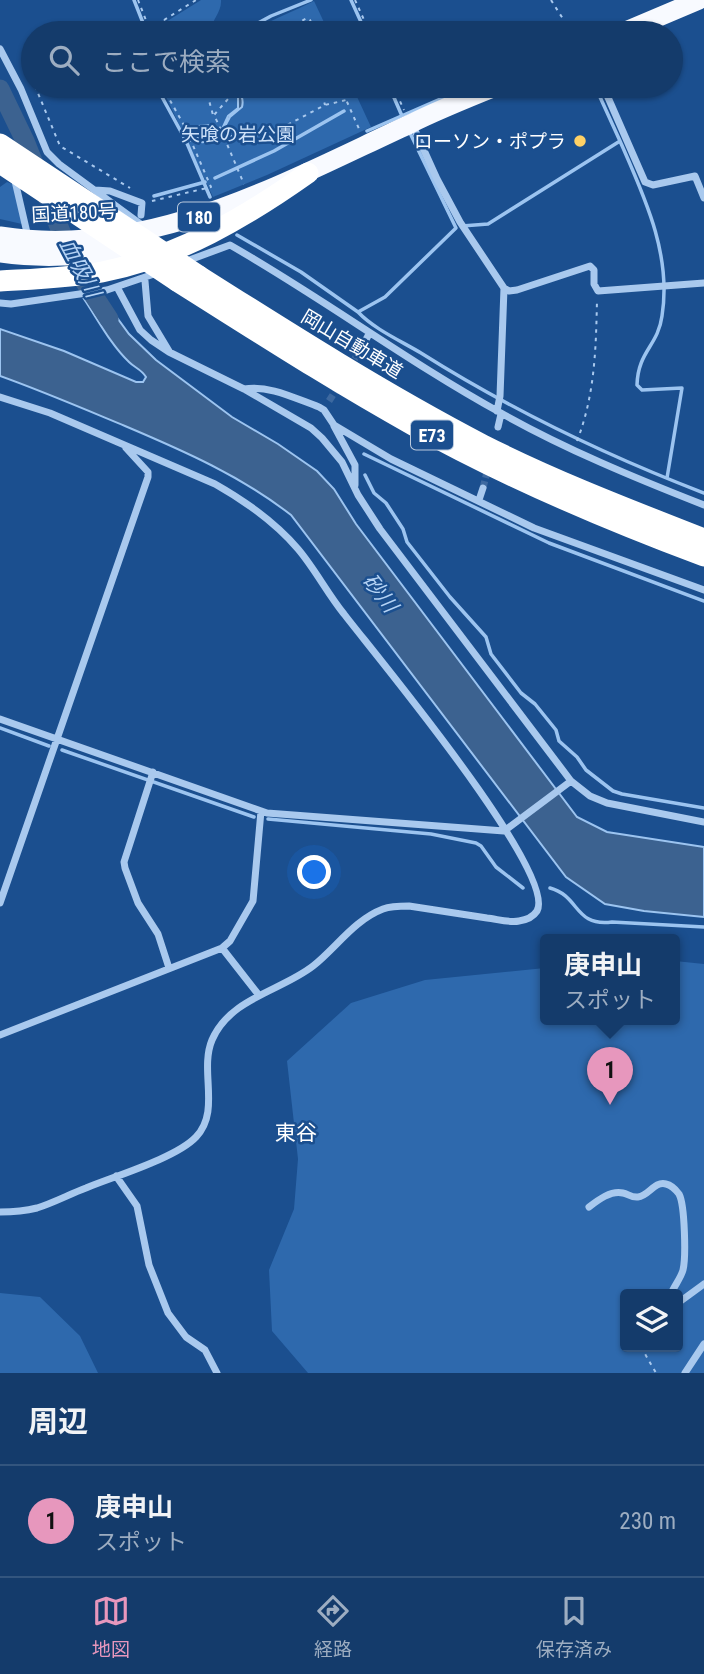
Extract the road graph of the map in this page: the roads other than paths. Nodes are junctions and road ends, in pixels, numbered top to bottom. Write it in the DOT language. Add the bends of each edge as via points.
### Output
graph roads {
  1 [pos="699,0"];
  2 [pos="649,21"];
  3 [pos="0,49"];
  4 [pos="21,89"];
  5 [pos="25,98"];
  6 [pos="464,98"];
  7 [pos="608,98"];
  8 [pos="408,118"];
  9 [pos="0,144"];
  10 [pos="0,163"];
  11 [pos="308,173"];
  12 [pos="94,190"];
  13 [pos="704,198"];
  14 [pos="145,222"];
  15 [pos="0,236"];
  16 [pos="0,253"];
  17 [pos="48,260"];
  18 [pos="95,264"];
  19 [pos="0,281"];
  20 [pos="145,281"];
  21 [pos="704,283"];
  22 [pos="117,287"];
  23 [pos="504,288"];
  24 [pos="0,303"];
  25 [pos="369,334"];
  26 [pos="361,349"];
  27 [pos="169,352"];
  28 [pos="244,389"];
  29 [pos="0,397"];
  30 [pos="329,401"];
  31 [pos="324,410"];
  32 [pos="499,410"];
  33 [pos="334,425"];
  34 [pos="498,427"];
  35 [pos="123,445"];
  36 [pos="355,488"];
  37 [pos="482,488"];
  38 [pos="479,500"];
  39 [pos="704,505"];
  40 [pos="704,539"];
  41 [pos="704,556"];
  42 [pos="704,590"];
  43 [pos="0,719"];
  44 [pos="56,739"];
  45 [pos="151,778"];
  46 [pos="568,783"];
  47 [pos="261,811"];
  48 [pos="704,822"];
  49 [pos="507,828"];
  50 [pos="0,903"];
  51 [pos="222,948"];
  52 [pos="169,968"];
  53 [pos="258,994"];
  54 [pos="0,1035"];
  55 [pos="116,1176"];
  56 [pos="589,1207"];
  57 [pos="0,1212"];
  58 [pos="704,1284"];
  59 [pos="674,1289"];
  60 [pos="683,1299"];
  61 [pos="704,1344"];
  62 [pos="216,1373"];
  63 [pos="685,1373"];
  1 -- 2 [label="highway"];
  3 -- 4 [label="street"];
  5 -- 12 [label="street" via="47,152"];
  6 -- 8 [label="highway, 国道180号 / 180"];
  7 -- 13 [label="street" via="645,182 653,185 695,176"];
  8 -- 11 [label="highway, 国道180号 / 180"];
  8 -- 23 [label="street" via="462,225"];
  9 -- 17 [label="street"];
  9 -- 40 [label="highway, 岡山自動車道 / E73, bridge" via="199,276 381,388 486,446"];
  10 -- 41 [label="highway, 岡山自動車道 / E73, bridge" via="177,281 426,432 555,495"];
  11 -- 14 [label="highway, 国道180号 / 180" via="200,216"];
  11 -- 18 [label="highway" via="267,202 191,243 155,258"];
  12 -- 14 [label="street"];
  12 -- 14 [label="street" via="142,203"];
  14 -- 18 [label="highway, 国道180号 / 180"];
  15 -- 17 [label="highway, 国道180号 / 180"];
  16 -- 17 [label="highway, 国道180号 / 180"];
  17 -- 18 [label="highway"];
  17 -- 18 [label="highway, 国道180号 / 180"];
  17 -- 19 [label="highway"];
  17 -- 24 [label="street" via="11,304"];
  18 -- 22 [label="street"];
  20 -- 27 [label="street" via="149,316"];
  21 -- 23 [label="street" via="598,291 590,266 517,290"];
  22 -- 25 [label="street" via="230,245"];
  22 -- 27 [label="street" via="140,330"];
  23 -- 32 [label="street"];
  25 -- 26 [label="street"];
  25 -- 32 [label="street"];
  27 -- 28 [label="street"];
  28 -- 31 [label="street" via="273,390"];
  28 -- 36 [label="street" via="311,428 342,462"];
  29 -- 35 [label="street"];
  30 -- 31 [label="street"];
  31 -- 33 [label="street"];
  32 -- 34 [label="street"];
  32 -- 39 [label="street" via="650,484"];
  33 -- 36 [label="street" via="355,465"];
  33 -- 38 [label="street" via="391,459"];
  35 -- 44 [label="street" via="148,477"];
  35 -- 49 [label="street" via="238,497 279,530 321,578"];
  36 -- 46 [label="street" via="380,529"];
  37 -- 38 [label="street"];
  38 -- 42 [label="street" via="534,528"];
  43 -- 44 [label="street"];
  44 -- 45 [label="street"];
  44 -- 50 [label="street"];
  45 -- 47 [label="street"];
  45 -- 52 [label="street" via="125,868 138,903 158,934"];
  46 -- 48 [label="street" via="607,803"];
  46 -- 49 [label="street"];
  47 -- 49 [label="street"];
  47 -- 51 [label="street" via="253,901"];
  49 -- 53 [label="street" via="536,887 538,910 529,918 516,922 409,906 381,909 304,972"];
  51 -- 52 [label="street"];
  51 -- 53 [label="street"];
  52 -- 54 [label="street"];
  53 -- 55 [label="street" via="212,1039 207,1065 208,1118 197,1136"];
  55 -- 57 [label="street" via="37,1208"];
  55 -- 62 [label="street" via="137,1206 152,1273 168,1313 192,1342 205,1350"];
  56 -- 59 [label="street" via="610,1194 636,1197 658,1184 673,1188 682,1203 683,1254 683,1270"];
  58 -- 60 [label="street"];
  61 -- 63 [label="street"];
}
